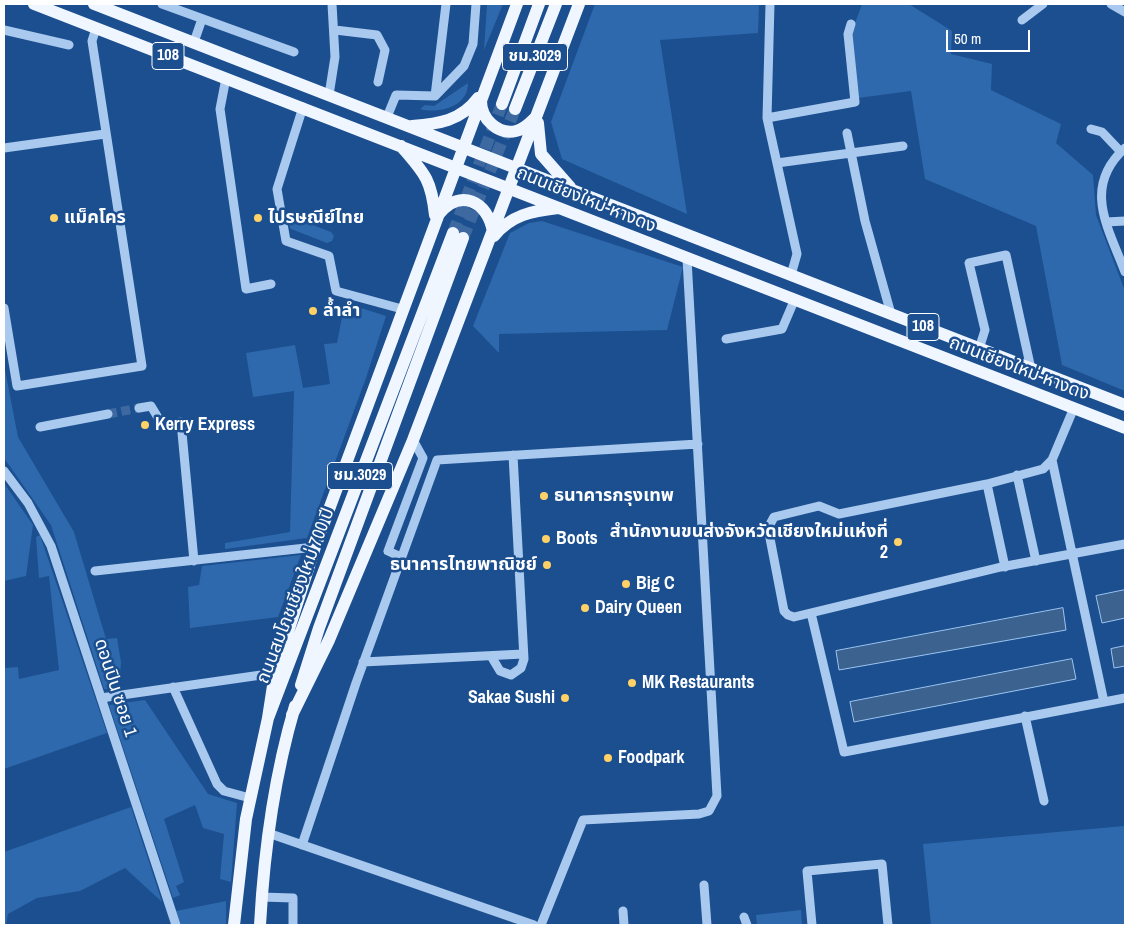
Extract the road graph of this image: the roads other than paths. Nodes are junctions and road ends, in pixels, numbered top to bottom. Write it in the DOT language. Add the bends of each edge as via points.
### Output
graph roads {
  1 [pos="34,4"];
  2 [pos="94,4"];
  3 [pos="162,4"];
  4 [pos="332,4"];
  5 [pos="446,4"];
  6 [pos="476,4"];
  7 [pos="517,4"];
  8 [pos="539,4"];
  9 [pos="556,4"];
  10 [pos="579,4"];
  11 [pos="770,4"];
  12 [pos="1043,4"];
  13 [pos="1112,4"];
  14 [pos="1125,12"];
  15 [pos="202,19"];
  16 [pos="1022,20"];
  17 [pos="851,24"];
  18 [pos="96,28"];
  19 [pos="4,30"];
  20 [pos="335,30"];
  21 [pos="194,42"];
  22 [pos="69,45"];
  23 [pos="294,52"];
  24 [pos="226,78"];
  25 [pos="378,82"];
  26 [pos="483,93"];
  27 [pos="329,95"];
  28 [pos="435,96"];
  29 [pos="502,104"];
  30 [pos="303,107"];
  31 [pos="515,109"];
  32 [pos="539,113"];
  33 [pos="387,117"];
  34 [pos="767,118"];
  35 [pos="409,126"];
  36 [pos="1091,129"];
  37 [pos="105,134"];
  38 [pos="847,134"];
  39 [pos="401,145"];
  40 [pos="903,146"];
  41 [pos="463,147"];
  42 [pos="4,148"];
  43 [pos="1123,150"];
  44 [pos="850,154"];
  45 [pos="777,163"];
  46 [pos="456,166"];
  47 [pos="516,168"];
  48 [pos="508,188"];
  49 [pos="573,190"];
  50 [pos="558,208"];
  51 [pos="436,218"];
  52 [pos="1106,222"];
  53 [pos="1125,222"];
  54 [pos="492,236"];
  55 [pos="687,259"];
  56 [pos="1125,272"];
  57 [pos="791,275"];
  58 [pos="271,284"];
  59 [pos="794,300"];
  60 [pos="4,308"];
  61 [pos="402,309"];
  62 [pos="891,314"];
  63 [pos="726,340"];
  64 [pos="980,349"];
  65 [pos="1031,369"];
  66 [pos="1125,406"];
  67 [pos="139,408"];
  68 [pos="1073,410"];
  69 [pos="108,414"];
  70 [pos="40,426"];
  71 [pos="1125,428"];
  72 [pos="414,440"];
  73 [pos="698,444"];
  74 [pos="513,456"];
  75 [pos="1052,460"];
  76 [pos="4,471"];
  77 [pos="1017,475"];
  78 [pos="987,484"];
  79 [pos="1125,544"];
  80 [pos="314,547"];
  81 [pos="1072,554"];
  82 [pos="401,557"];
  83 [pos="194,561"];
  84 [pos="1036,561"];
  85 [pos="1005,566"];
  86 [pos="95,571"];
  87 [pos="811,613"];
  88 [pos="524,654"];
  89 [pos="491,656"];
  90 [pos="363,662"];
  91 [pos="275,673"];
  92 [pos="173,687"];
  93 [pos="101,698"];
  94 [pos="1125,698"];
  95 [pos="1104,702"];
  96 [pos="292,714"];
  97 [pos="1025,716"];
  98 [pos="268,718"];
  99 [pos="250,798"];
  100 [pos="1044,801"];
  101 [pos="268,833"];
  102 [pos="302,845"];
  103 [pos="704,885"];
  104 [pos="261,897"];
  105 [pos="622,911"];
  106 [pos="176,925"];
  107 [pos="234,925"];
  108 [pos="260,925"];
  109 [pos="293,925"];
  110 [pos="534,925"];
  111 [pos="541,925"];
  112 [pos="624,925"];
  113 [pos="707,925"];
  114 [pos="812,925"];
  115 [pos="888,925"];
  1 -- 18 [label="main road, ถนนเชียงใหม่-หางดง / 108"];
  2 -- 21 [label="main road, ถนนเชียงใหม่-หางดง / 108"];
  3 -- 15 [label="street"];
  4 -- 20 [label="street"];
  5 -- 28 [label="street"];
  6 -- 28 [label="street" via="473,44 464,66"];
  7 -- 26 [label="main road"];
  8 -- 29 [label="main road, ชม.3029"];
  9 -- 31 [label="main road, ชม.3029"];
  10 -- 32 [label="main road"];
  11 -- 34 [label="street"];
  12 -- 16 [label="street"];
  13 -- 14 [label="street"];
  15 -- 21 [label="street"];
  15 -- 23 [label="street"];
  17 -- 34 [label="street" via="848,34 855,102"];
  18 -- 24 [label="main road, ถนนเชียงใหม่-หางดง / 108"];
  18 -- 37 [label="street" via="92,41"];
  19 -- 22 [label="street"];
  20 -- 25 [label="street" via="376,34 385,50"];
  20 -- 27 [label="street"];
  21 -- 27 [label="main road, ถนนเชียงใหม่-หางดง / 108"];
  24 -- 30 [label="main road, ถนนเชียงใหม่-หางดง / 108"];
  24 -- 58 [label="street" via="220,109 246,288"];
  26 -- 32 [label="main road" via="483,115 505,131 527,126"];
  26 -- 35 [label="main road" via="455,118"];
  26 -- 41 [label="main road"];
  27 -- 33 [label="main road, ถนนเชียงใหม่-หางดง / 108"];
  28 -- 33 [label="street" via="396,96"];
  30 -- 39 [label="main road, ถนนเชียงใหม่-หางดง / 108"];
  30 -- 61 [label="street" via="277,189 286,240 329,256 336,291"];
  32 -- 47 [label="main road"];
  32 -- 49 [label="main road" via="540,154"];
  33 -- 35 [label="main road, ถนนเชียงใหม่-หางดง / 108"];
  34 -- 45 [label="street"];
  35 -- 41 [label="main road, ถนนเชียงใหม่-หางดง / 108"];
  36 -- 43 [label="street" via="1102,132"];
  37 -- 42 [label="street"];
  37 -- 60 [label="street" via="142,366 17,386"];
  38 -- 44 [label="street"];
  39 -- 46 [label="main road, ถนนเชียงใหม่-หางดง / 108"];
  39 -- 51 [label="main road" via="426,175"];
  40 -- 44 [label="street"];
  41 -- 46 [label="main road"];
  41 -- 47 [label="main road, ถนนเชียงใหม่-หางดง / 108"];
  43 -- 52 [label="street" via="1103,176 1100,194"];
  44 -- 45 [label="street"];
  44 -- 62 [label="street"];
  45 -- 57 [label="street" via="797,254"];
  46 -- 48 [label="main road, ถนนเชียงใหม่-หางดง / 108"];
  46 -- 51 [label="main road"];
  47 -- 48 [label="main road"];
  47 -- 49 [label="main road, ถนนเชียงใหม่-หางดง / 108"];
  48 -- 50 [label="main road, ถนนเชียงใหม่-หางดง / 108"];
  48 -- 54 [label="main road"];
  49 -- 57 [label="main road, ถนนเชียงใหม่-หางดง / 108"];
  50 -- 54 [label="main road" via="519,216"];
  50 -- 55 [label="main road, ถนนเชียงใหม่-หางดง / 108"];
  51 -- 54 [label="main road" via="451,202 466,200 485,210 491,219"];
  51 -- 61 [label="main road"];
  52 -- 53 [label="street"];
  52 -- 56 [label="street"];
  54 -- 72 [label="main road"];
  55 -- 59 [label="main road, ถนนเชียงใหม่-หางดง / 108"];
  55 -- 73 [label="street"];
  57 -- 62 [label="main road, ถนนเชียงใหม่-หางดง / 108"];
  59 -- 63 [label="street" via="782,329"];
  59 -- 68 [label="main road, ถนนเชียงใหม่-หางดง / 108"];
  61 -- 80 [label="main road"];
  62 -- 64 [label="main road, ถนนเชียงใหม่-หางดง / 108"];
  64 -- 65 [label="main road, ถนนเชียงใหม่-หางดง / 108"];
  64 -- 65 [label="street" via="985,330 969,263 1006,255"];
  65 -- 66 [label="main road, ถนนเชียงใหม่-หางดง / 108"];
  67 -- 83 [label="street" via="150,406 163,426 181,422"];
  68 -- 71 [label="main road, ถนนเชียงใหม่-หางดง / 108"];
  68 -- 75 [label="street"];
  69 -- 70 [label="street"];
  72 -- 82 [label="street" via="423,458 388,551"];
  72 -- 96 [label="main road" via="329,640"];
  73 -- 74 [label="street"];
  73 -- 111 [label="street" via="716,796 709,811 699,814 583,820"];
  74 -- 82 [label="street" via="437,460"];
  74 -- 88 [label="street"];
  75 -- 77 [label="street" via="1043,469"];
  75 -- 81 [label="street"];
  76 -- 93 [label="street, ดอนปิน ซอย 1" via="28,503 51,546"];
  77 -- 78 [label="street"];
  77 -- 84 [label="street"];
  78 -- 85 [label="street"];
  78 -- 87 [label="street" via="839,514 819,506 774,517 768,528 784,611 794,617"];
  79 -- 81 [label="street"];
  80 -- 83 [label="street"];
  80 -- 91 [label="main road"];
  81 -- 84 [label="street"];
  81 -- 95 [label="street"];
  82 -- 90 [label="street"];
  83 -- 86 [label="street"];
  84 -- 85 [label="street"];
  85 -- 87 [label="street"];
  87 -- 97 [label="street" via="844,752"];
  88 -- 89 [label="street"];
  88 -- 89 [label="street" via="521,668 511,675 500,671"];
  89 -- 90 [label="street"];
  90 -- 102 [label="street"];
  91 -- 92 [label="street"];
  91 -- 98 [label="main road"];
  92 -- 93 [label="street"];
  92 -- 99 [label="street" via="217,784 224,791"];
  93 -- 106 [label="street, ดอนปิน ซอย 1"];
  94 -- 95 [label="street"];
  95 -- 97 [label="street"];
  96 -- 98 [label="main road, ถนนสมโภชเชียงใหม่ 700 ปี / ชม.3029" via="319,628 458,236"];
  96 -- 101 [label="main road, ถนนสมโภชเชียงใหม่ 700 ปี / ชม.3029"];
  97 -- 100 [label="street"];
  98 -- 99 [label="main road, ถนนสมโภชเชียงใหม่ 700 ปี / ชม.3029"];
  99 -- 107 [label="main road, ถนนสมโภชเชียงใหม่ 700 ปี / ชม.3029"];
  101 -- 102 [label="street"];
  101 -- 104 [label="main road, ถนนสมโภชเชียงใหม่ 700 ปี / ชม.3029"];
  102 -- 110 [label="street"];
  103 -- 113 [label="street"];
  104 -- 108 [label="main road, ถนนสมโภชเชียงใหม่ 700 ปี / ชม.3029"];
  104 -- 109 [label="street" via="293,898"];
  105 -- 112 [label="street"];
  114 -- 115 [label="street" via="807,871 882,864"];
}
